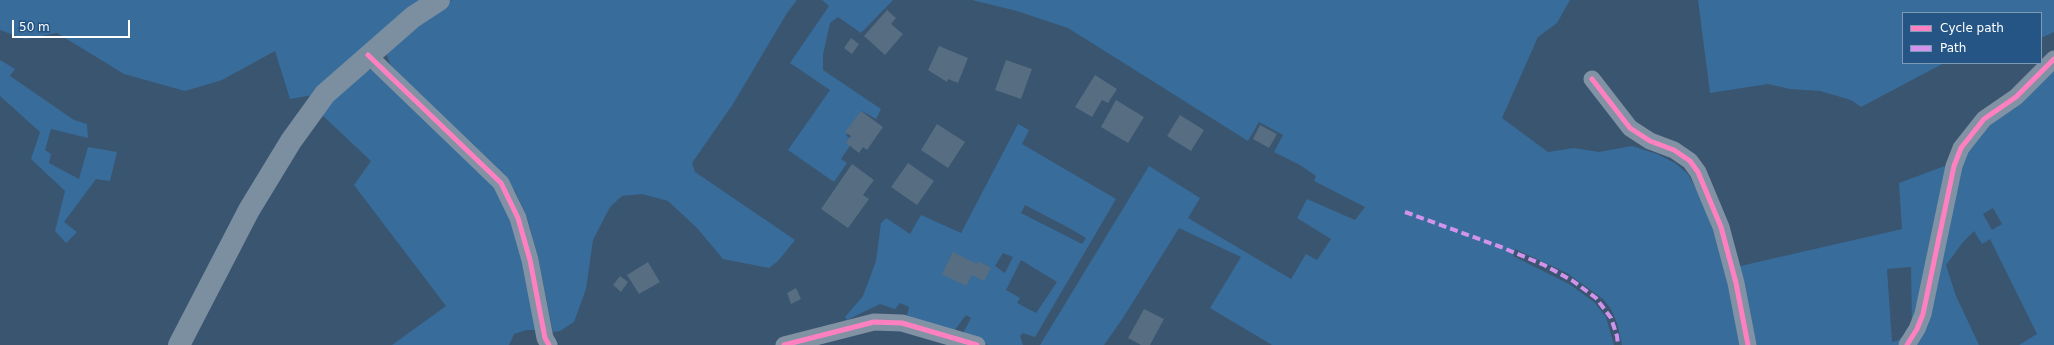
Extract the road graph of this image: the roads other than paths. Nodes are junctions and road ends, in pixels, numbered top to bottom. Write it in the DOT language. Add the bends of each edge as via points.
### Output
graph roads {
  1 [pos="439,0"];
  2 [pos="368,55"];
  3 [pos="2054,59"];
  4 [pos="1592,79"];
  5 [pos="179,345"];
  6 [pos="549,345"];
  7 [pos="784,345"];
  8 [pos="977,345"];
  9 [pos="1748,345"];
  10 [pos="1907,345"];
  1 -- 2 [label="main road" via="413,17"];
  2 -- 5 [label="main road" via="325,94 291,142 249,210"];
  2 -- 6 [label="street" via="501,183 518,218 530,260 545,338"];
  3 -- 10 [label="street" via="2016,97 1984,119 1961,148 1954,166 1923,314"];
  4 -- 9 [label="street" via="1630,128 1650,141 1674,150 1690,160 1698,172 1723,234"];
  7 -- 8 [label="street" via="874,322 902,323"];
}
